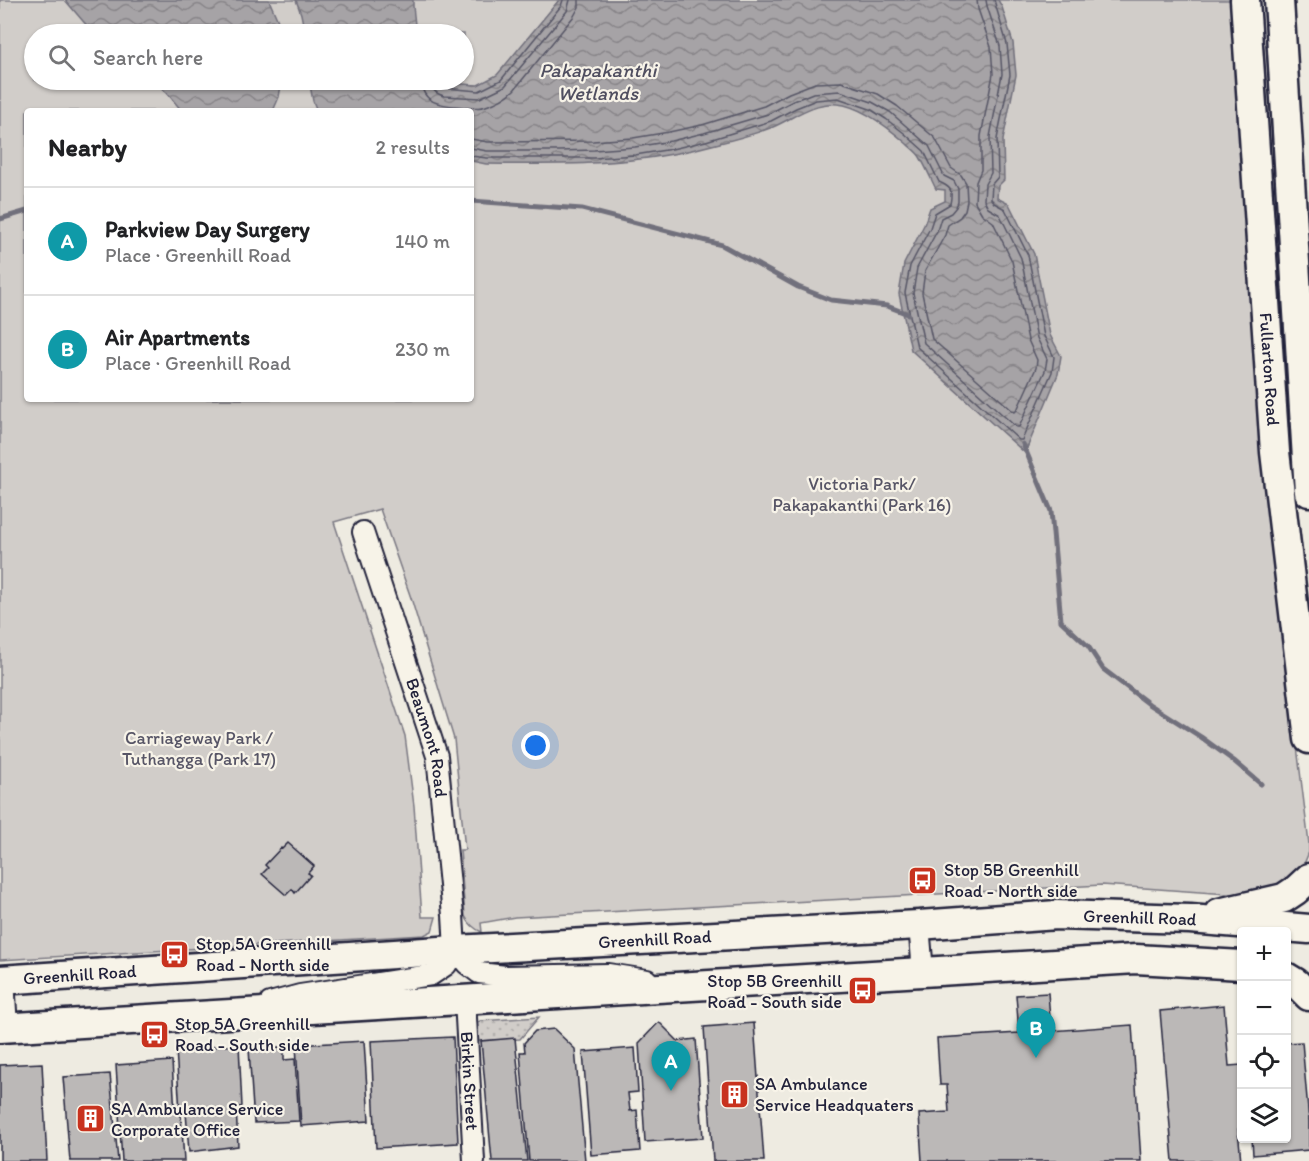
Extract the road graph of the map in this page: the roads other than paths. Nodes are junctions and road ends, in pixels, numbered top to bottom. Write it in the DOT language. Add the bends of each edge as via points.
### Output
graph roads {
  1 [pos="1245,0"];
  2 [pos="1279,0"];
  3 [pos="1307,436"];
  4 [pos="1309,492"];
  5 [pos="363,532"];
  6 [pos="1309,739"];
  7 [pos="1309,878"];
  8 [pos="1190,920"];
  9 [pos="920,926"];
  10 [pos="1309,929"];
  11 [pos="454,950"];
  12 [pos="1237,965"];
  13 [pos="1291,967"];
  14 [pos="1309,968"];
  15 [pos="923,972"];
  16 [pos="2,980"];
  17 [pos="1291,980"];
  18 [pos="692,986"];
  19 [pos="1309,996"];
  20 [pos="465,1000"];
  21 [pos="234,1014"];
  22 [pos="3,1028"];
  23 [pos="474,1161"];
  1 -- 6 [label="highway, Fullarton Road" via="1275,452"];
  2 -- 3 [label="highway, Fullarton Road"];
  3 -- 4 [label="highway, Fullarton Road"];
  5 -- 11 [label="street, Beaumont Road" via="437,756"];
  7 -- 8 [label="highway" via="1284,898"];
  8 -- 9 [label="highway, Greenhill Road" via="1058,915"];
  8 -- 10 [label="highway, Greenhill Road"];
  9 -- 11 [label="highway, Greenhill Road"];
  9 -- 15 [label="street"];
  11 -- 16 [label="highway, Greenhill Road"];
  11 -- 18 [label="street" via="479,973 608,974"];
  11 -- 21 [label="street" via="446,965 431,975 300,994"];
  12 -- 15 [label="highway" via="1136,959"];
  13 -- 14 [label="highway"];
  15 -- 18 [label="highway"];
  16 -- 22 [label="street"];
  17 -- 19 [label="highway"];
  18 -- 20 [label="highway"];
  20 -- 21 [label="highway"];
  20 -- 23 [label="street, Birkin Street"];
  21 -- 22 [label="highway"];
}
